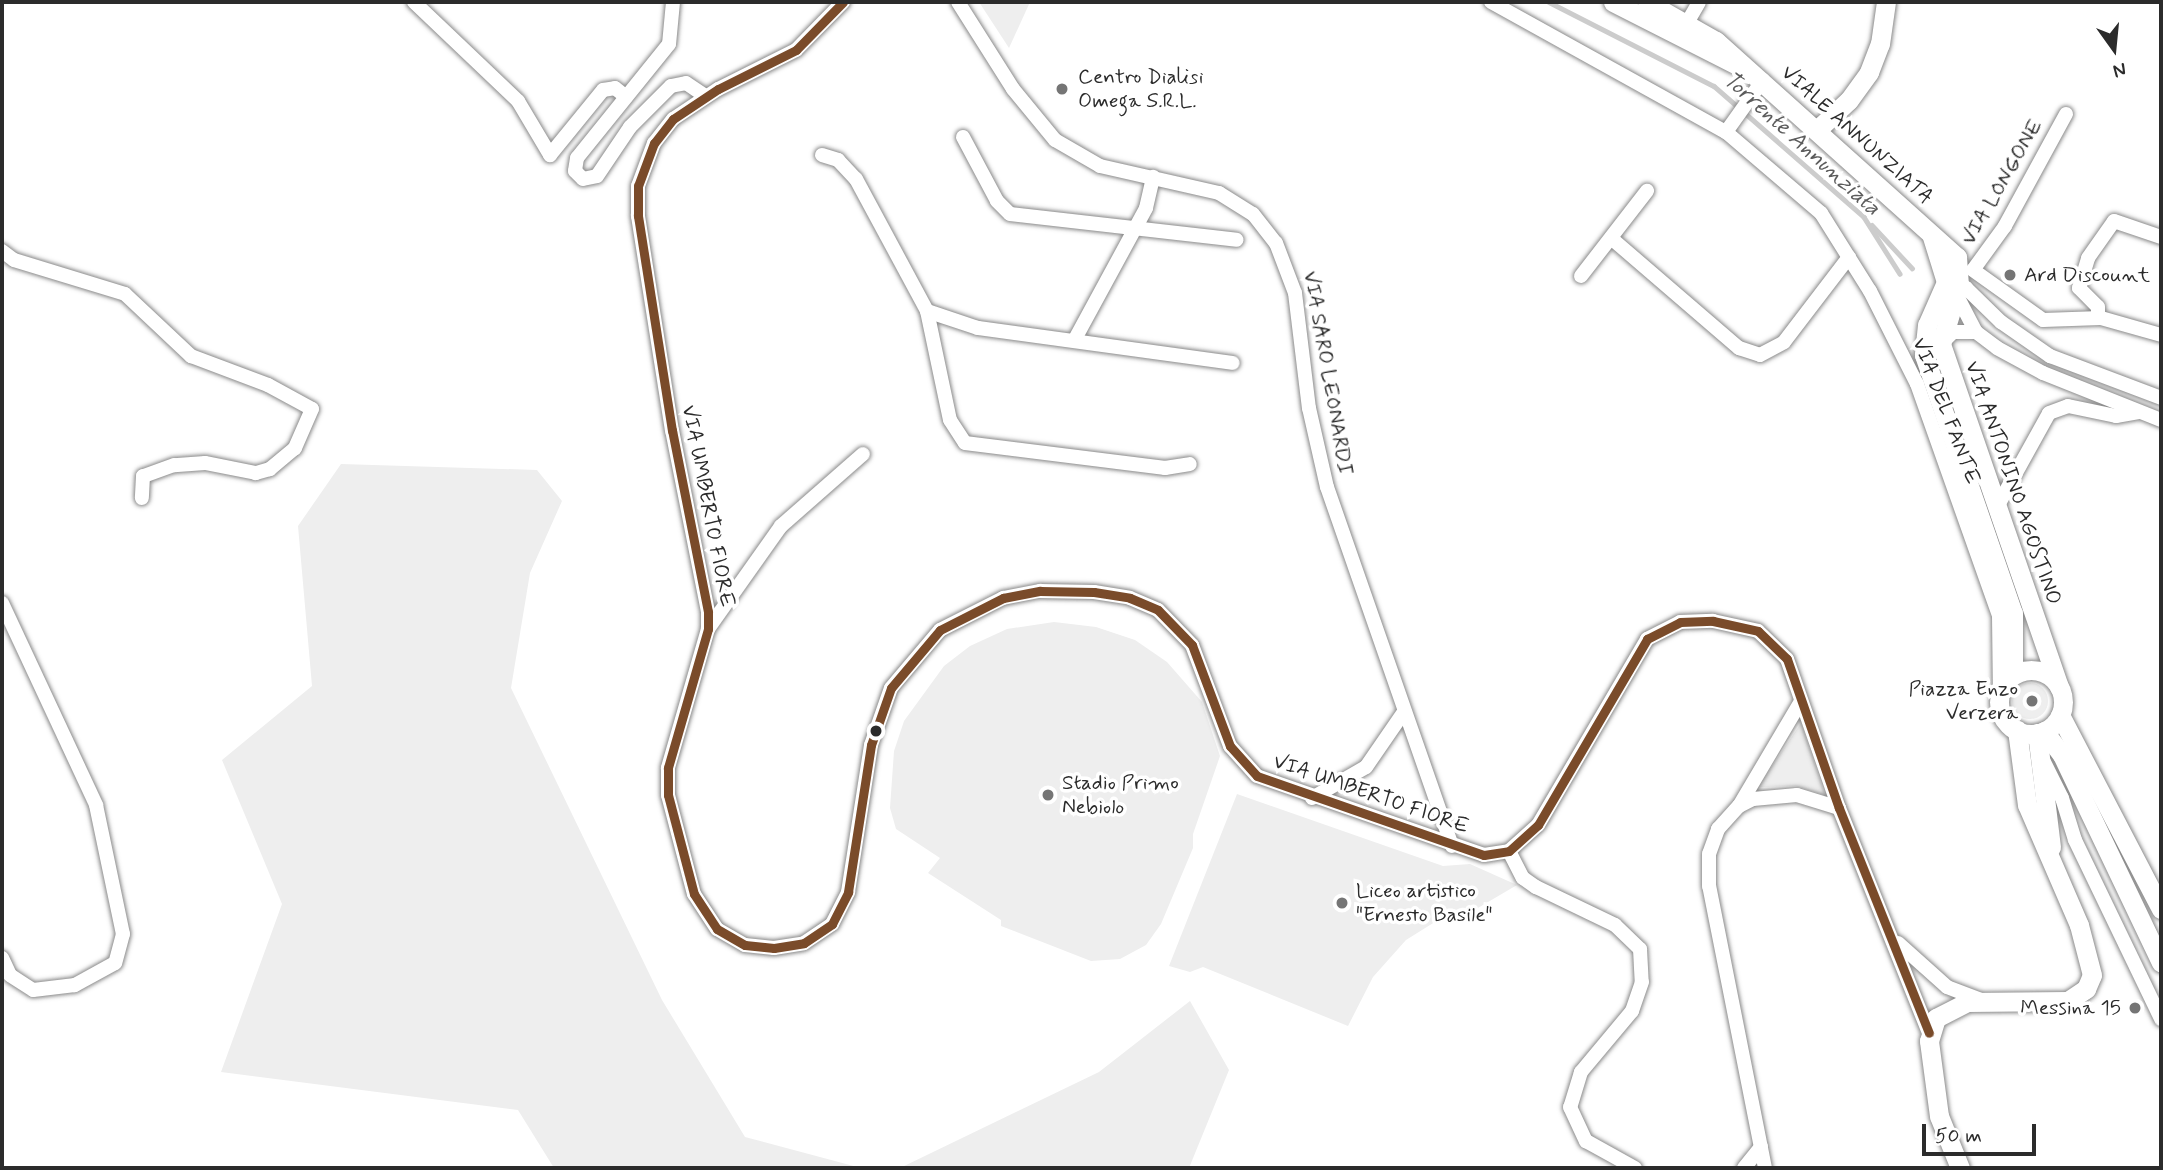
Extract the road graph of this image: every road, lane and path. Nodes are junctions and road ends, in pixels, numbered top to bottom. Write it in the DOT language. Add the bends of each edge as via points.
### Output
graph roads {
  1 [pos="414,2"];
  2 [pos="673,2"];
  3 [pos="844,2"];
  4 [pos="958,2"];
  5 [pos="1491,2"];
  6 [pos="1613,2"];
  7 [pos="1647,2"];
  8 [pos="1699,2"];
  9 [pos="1886,2"];
  10 [pos="1687,23"];
  11 [pos="1756,81"];
  12 [pos="705,96"];
  13 [pos="626,97"];
  14 [pos="2066,114"];
  15 [pos="1729,128"];
  16 [pos="1819,128"];
  17 [pos="963,137"];
  18 [pos="822,155"];
  19 [pos="1153,177"];
  20 [pos="1647,191"];
  21 [pos="1135,229"];
  22 [pos="1930,233"];
  23 [pos="2161,237"];
  24 [pos="1611,238"];
  25 [pos="1237,240"];
  26 [pos="2,255"];
  27 [pos="1849,257"];
  28 [pos="1581,276"];
  29 [pos="1959,283"];
  30 [pos="927,312"];
  31 [pos="2098,317"];
  32 [pos="1976,332"];
  33 [pos="2161,335"];
  34 [pos="1075,339"];
  35 [pos="1896,339"];
  36 [pos="1941,344"];
  37 [pos="1233,363"];
  38 [pos="1932,378"];
  39 [pos="2161,398"];
  40 [pos="2141,412"];
  41 [pos="2161,420"];
  42 [pos="863,454"];
  43 [pos="1189,464"];
  44 [pos="142,498"];
  45 [pos="1997,507"];
  46 [pos="2,603"];
  47 [pos="708,629"];
  48 [pos="2013,675"];
  49 [pos="2059,687"];
  50 [pos="2000,694"];
  51 [pos="1801,701"];
  52 [pos="1404,712"];
  53 [pos="2060,715"];
  54 [pos="2031,738"];
  55 [pos="2043,793"];
  56 [pos="1312,798"];
  57 [pos="1739,806"];
  58 [pos="1839,808"];
  59 [pos="2064,809"];
  60 [pos="1452,846"];
  61 [pos="1508,851"];
  62 [pos="2052,855"];
  63 [pos="2161,909"];
  64 [pos="1895,940"];
  65 [pos="2,958"];
  66 [pos="2161,963"];
  67 [pos="1986,1002"];
  68 [pos="2161,1019"];
  69 [pos="1929,1033"];
  70 [pos="1760,1147"];
  71 [pos="1635,1168"];
  72 [pos="1744,1168"];
  73 [pos="1765,1168"];
  74 [pos="1960,1168"];
  1 -- 13 [label="street" via="518,101 550,155 603,90 615,88"];
  2 -- 13 [label="street" via="669,44"];
  3 -- 12 [label="street, VIA UMBERTO FIORE" via="816,34 784,58"];
  4 -- 19 [label="street, VIA SARO LEONARDI" via="1013,89 1055,140 1100,166"];
  5 -- 15 [label="street, VIA DEL FANTE"];
  6 -- 11 [label="main road, VIALE ANNUNZIATA"];
  7 -- 10 [label="main road, VIALE ANNUNZIATA"];
  8 -- 10 [label="street"];
  9 -- 16 [label="main road" via="1880,44 1869,72 1849,100"];
  10 -- 11 [label="main road, VIALE ANNUNZIATA"];
  11 -- 15 [label="street"];
  11 -- 16 [label="main road, VIALE ANNUNZIATA"];
  12 -- 13 [label="street" via="686,83 671,86 630,127 597,176 578,177 577,158"];
  12 -- 47 [label="street, VIA UMBERTO FIORE" via="673,120 654,143 641,172 637,202 672,430 706,595"];
  14 -- 29 [label="street, VIA LONGONE" via="2005,226"];
  15 -- 27 [label="street, VIA DEL FANTE" via="1821,213"];
  16 -- 22 [label="main road, VIALE ANNUNZIATA"];
  17 -- 21 [label="street" via="997,201 1010,214"];
  18 -- 30 [label="street" via="838,159 856,179"];
  19 -- 21 [label="street" via="1146,208"];
  19 -- 52 [label="street, VIA SARO LEONARDI" via="1200,186 1237,203 1266,228 1284,257 1295,293 1311,418 1327,487"];
  20 -- 24 [label="street"];
  21 -- 25 [label="street"];
  21 -- 34 [label="street"];
  22 -- 29 [label="main road"];
  22 -- 29 [label="main road, VIALE ANNUNZIATA" via="1957,257"];
  23 -- 31 [label="street" via="2114,221 2088,258 2079,288 2098,307"];
  24 -- 27 [label="street" via="1739,348 1760,355 1784,342"];
  24 -- 28 [label="street"];
  26 -- 44 [label="street" via="125,294 191,356 268,385 312,409 295,448 266,471 174,465 143,476"];
  27 -- 35 [label="street, VIA DEL FANTE"];
  29 -- 31 [label="street" via="2043,320"];
  29 -- 32 [label="street"];
  29 -- 36 [label="main road, VIA ANTONINO AGOSTINO"];
  29 -- 38 [label="main road, VIA ANTONINO AGOSTINO" via="1924,336 1924,355"];
  29 -- 39 [label="street" via="2050,356"];
  30 -- 34 [label="street" via="978,328"];
  30 -- 43 [label="street" via="950,420 965,443 1165,468"];
  31 -- 33 [label="street"];
  32 -- 36 [label="street" via="1953,331"];
  32 -- 40 [label="street" via="2043,373"];
  34 -- 37 [label="street"];
  35 -- 38 [label="street"];
  35 -- 50 [label="street, VIA DEL FANTE" via="1917,384 1999,616"];
  36 -- 45 [label="main road, VIA ANTONINO AGOSTINO"];
  38 -- 48 [label="main road, VIA ANTONINO AGOSTINO" via="2013,613"];
  40 -- 41 [label="street"];
  40 -- 45 [label="street" via="2116,416 2068,406 2049,413"];
  42 -- 47 [label="street" via="781,526"];
  45 -- 49 [label="main road, VIA ANTONINO AGOSTINO"];
  46 -- 65 [label="street" via="96,804 123,934 115,963 75,985 33,990 10,975"];
  47 -- 56 [label="street, VIA UMBERTO FIORE" via="671,753 668,795 700,907 717,929 745,945 790,946 832,924 848,892 872,745 891,688 940,630 970,610 1003,598 1040,591 1094,592 1130,598 1158,610 1192,645 1237,758 1256,776"];
  48 -- 49 [label="main road" via="2034,670 2053,678"];
  48 -- 50 [label="main road"];
  49 -- 53 [label="main road"];
  50 -- 54 [label="main road" via="2004,719"];
  51 -- 57 [label="street"];
  51 -- 58 [label="street"];
  51 -- 61 [label="street" via="1787,659 1758,631 1692,621 1657,631 1638,649 1538,825"];
  52 -- 56 [label="street" via="1366,767"];
  52 -- 60 [label="street, VIA SARO LEONARDI"];
  53 -- 54 [label="main road"];
  53 -- 63 [label="main road"];
  54 -- 55 [label="main road"];
  54 -- 59 [label="street"];
  54 -- 62 [label="main road" via="2027,805"];
  54 -- 66 [label="main road" via="2062,755"];
  55 -- 59 [label="street"];
  55 -- 62 [label="main road"];
  56 -- 60 [label="street, VIA UMBERTO FIORE"];
  57 -- 58 [label="street" via="1784,793"];
  57 -- 70 [label="street" via="1718,829 1708,870"];
  58 -- 64 [label="street"];
  59 -- 68 [label="street"];
  60 -- 61 [label="street, VIA UMBERTO FIORE" via="1484,855"];
  61 -- 71 [label="street" via="1523,878 1615,925 1640,949 1642,982 1632,1011 1581,1072 1570,1107 1586,1141"];
  62 -- 67 [label="main road" via="2090,954 2089,982 2076,998 2060,1003"];
  64 -- 67 [label="street" via="1947,987"];
  64 -- 69 [label="street"];
  67 -- 69 [label="main road" via="1950,1007 1936,1018"];
  69 -- 74 [label="main road" via="1939,1116"];
  70 -- 72 [label="street"];
  70 -- 73 [label="street"];
}
